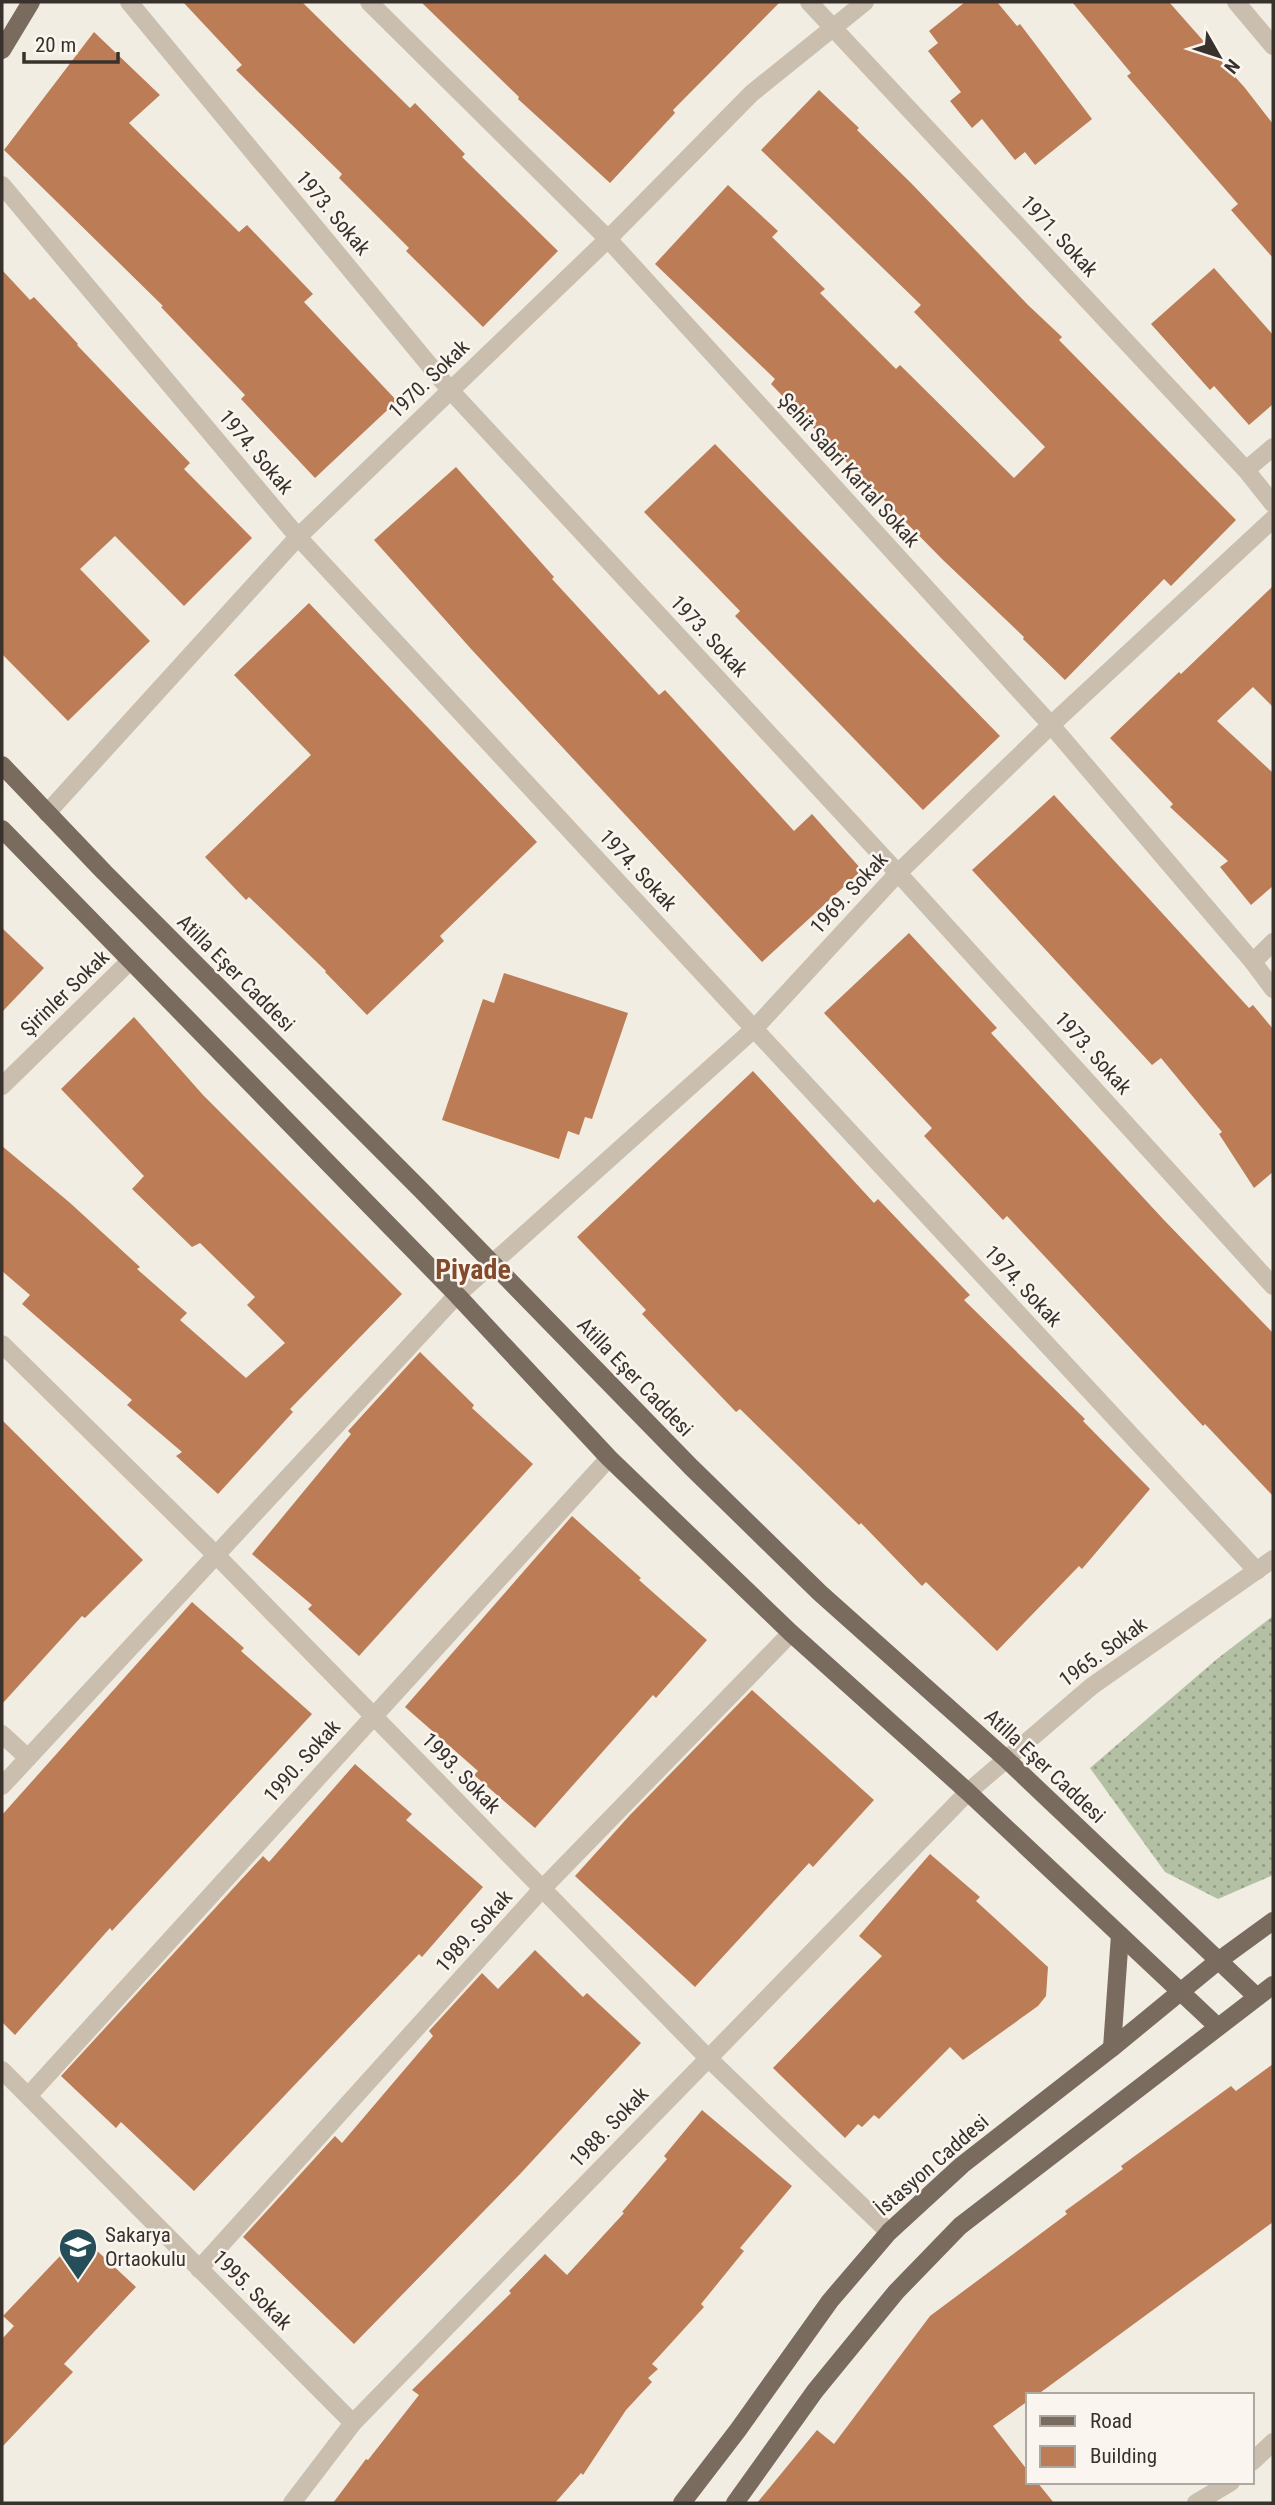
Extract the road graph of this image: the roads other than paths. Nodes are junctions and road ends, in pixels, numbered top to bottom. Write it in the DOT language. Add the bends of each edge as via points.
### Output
graph roads {
  1 [pos="32,2"];
  2 [pos="129,2"];
  3 [pos="369,2"];
  4 [pos="809,2"];
  5 [pos="864,2"];
  6 [pos="1236,2"];
  7 [pos="832,28"];
  8 [pos="1273,46"];
  9 [pos="2,50"];
  10 [pos="2,185"];
  11 [pos="608,239"];
  12 [pos="450,390"];
  13 [pos="1273,447"];
  14 [pos="1246,470"];
  15 [pos="1273,504"];
  16 [pos="1273,519"];
  17 [pos="298,537"];
  18 [pos="1051,725"];
  19 [pos="2,765"];
  20 [pos="47,813"];
  21 [pos="2,829"];
  22 [pos="898,873"];
  23 [pos="1273,942"];
  24 [pos="130,961"];
  25 [pos="1253,962"];
  26 [pos="1273,989"];
  27 [pos="754,1030"];
  28 [pos="2,1086"];
  29 [pos="492,1263"];
  30 [pos="1273,1286"];
  31 [pos="457,1295"];
  32 [pos="2,1344"];
  33 [pos="609,1458"];
  34 [pos="216,1555"];
  35 [pos="1273,1559"];
  36 [pos="1257,1571"];
  37 [pos="791,1633"];
  38 [pos="373,1716"];
  39 [pos="2,1734"];
  40 [pos="28,1758"];
  41 [pos="1006,1759"];
  42 [pos="2,1786"];
  43 [pos="968,1792"];
  44 [pos="542,1889"];
  45 [pos="1273,1921"];
  46 [pos="1120,1935"];
  47 [pos="1218,1961"];
  48 [pos="1273,1985"];
  49 [pos="1180,1992"];
  50 [pos="1257,1997"];
  51 [pos="1217,2026"];
  52 [pos="1112,2048"];
  53 [pos="708,2058"];
  54 [pos="2,2070"];
  55 [pos="29,2095"];
  56 [pos="889,2232"];
  57 [pos="199,2269"];
  58 [pos="353,2423"];
  59 [pos="1273,2442"];
  60 [pos="1254,2460"];
  61 [pos="1228,2484"];
  62 [pos="739,2502"];
  63 [pos="292,2503"];
  64 [pos="682,2503"];
  65 [pos="1196,2503"];
  1 -- 9 [label="main road"];
  2 -- 12 [label="street, 1973. Sokak"];
  3 -- 11 [label="street, Şehit Sabri Kartal Sokak"];
  4 -- 7 [label="street, 1971. Sokak"];
  5 -- 7 [label="street, 1970. Sokak"];
  6 -- 8 [label="street"];
  7 -- 11 [label="street, 1970. Sokak" via="752,93"];
  7 -- 14 [label="street, 1971. Sokak"];
  10 -- 17 [label="street, 1974. Sokak"];
  11 -- 12 [label="street, 1970. Sokak"];
  11 -- 18 [label="street, Şehit Sabri Kartal Sokak"];
  12 -- 17 [label="street, 1970. Sokak"];
  12 -- 22 [label="street, 1973. Sokak"];
  13 -- 14 [label="street"];
  14 -- 15 [label="street, 1971. Sokak"];
  16 -- 18 [label="street, 1969. Sokak"];
  17 -- 20 [label="street, 1970. Sokak"];
  17 -- 27 [label="street, 1974. Sokak"];
  18 -- 22 [label="street, 1969. Sokak"];
  18 -- 25 [label="street, Şehit Sabri Kartal Sokak"];
  19 -- 20 [label="main road, Atilla Eşer Caddesi"];
  20 -- 29 [label="main road, Atilla Eşer Caddesi"];
  21 -- 24 [label="main road"];
  22 -- 27 [label="street, 1969. Sokak"];
  22 -- 30 [label="street, 1973. Sokak"];
  23 -- 25 [label="street"];
  24 -- 28 [label="street, Şirinler Sokak"];
  24 -- 31 [label="main road"];
  25 -- 26 [label="street, Şehit Sabri Kartal Sokak"];
  27 -- 29 [label="street, 1969. Sokak"];
  27 -- 36 [label="street, 1974. Sokak"];
  29 -- 31 [label="street, 1969. Sokak"];
  29 -- 41 [label="main road, Atilla Eşer Caddesi" via="820,1593"];
  31 -- 33 [label="main road"];
  31 -- 34 [label="street, 1969. Sokak"];
  32 -- 34 [label="street, 1993. Sokak"];
  33 -- 37 [label="main road"];
  33 -- 38 [label="street, 1990. Sokak"];
  34 -- 38 [label="street, 1993. Sokak"];
  34 -- 40 [label="street, 1969. Sokak"];
  35 -- 36 [label="street, 1965. Sokak"];
  36 -- 41 [label="street, 1965. Sokak" via="1092,1686"];
  37 -- 43 [label="main road"];
  37 -- 44 [label="street, 1989. Sokak"];
  38 -- 44 [label="street, 1993. Sokak"];
  38 -- 55 [label="street, 1990. Sokak"];
  39 -- 40 [label="street"];
  40 -- 42 [label="street, 1969. Sokak"];
  41 -- 43 [label="street, 1965. Sokak"];
  41 -- 47 [label="main road, Atilla Eşer Caddesi"];
  43 -- 46 [label="main road"];
  43 -- 53 [label="street, 1988. Sokak"];
  44 -- 53 [label="street, 1993. Sokak"];
  44 -- 57 [label="street, 1989. Sokak"];
  45 -- 47 [label="main road, İstasyon Caddesi"];
  46 -- 49 [label="main road"];
  46 -- 52 [label="main road"];
  47 -- 49 [label="main road, İstasyon Caddesi"];
  47 -- 50 [label="main road, Atilla Eşer Caddesi"];
  48 -- 50 [label="main road"];
  49 -- 51 [label="main road"];
  49 -- 52 [label="main road, İstasyon Caddesi"];
  50 -- 51 [label="main road"];
  51 -- 62 [label="main road" via="960,2225 815,2391"];
  52 -- 56 [label="main road, İstasyon Caddesi" via="962,2165"];
  53 -- 56 [label="street, 1993. Sokak"];
  53 -- 58 [label="street, 1988. Sokak"];
  54 -- 55 [label="street, 1995. Sokak"];
  55 -- 57 [label="street, 1995. Sokak"];
  56 -- 64 [label="main road, İstasyon Caddesi" via="830,2301"];
  57 -- 58 [label="street, 1995. Sokak"];
  58 -- 63 [label="street, 1988. Sokak"];
  59 -- 60 [label="street"];
  61 -- 65 [label="street"];
}
